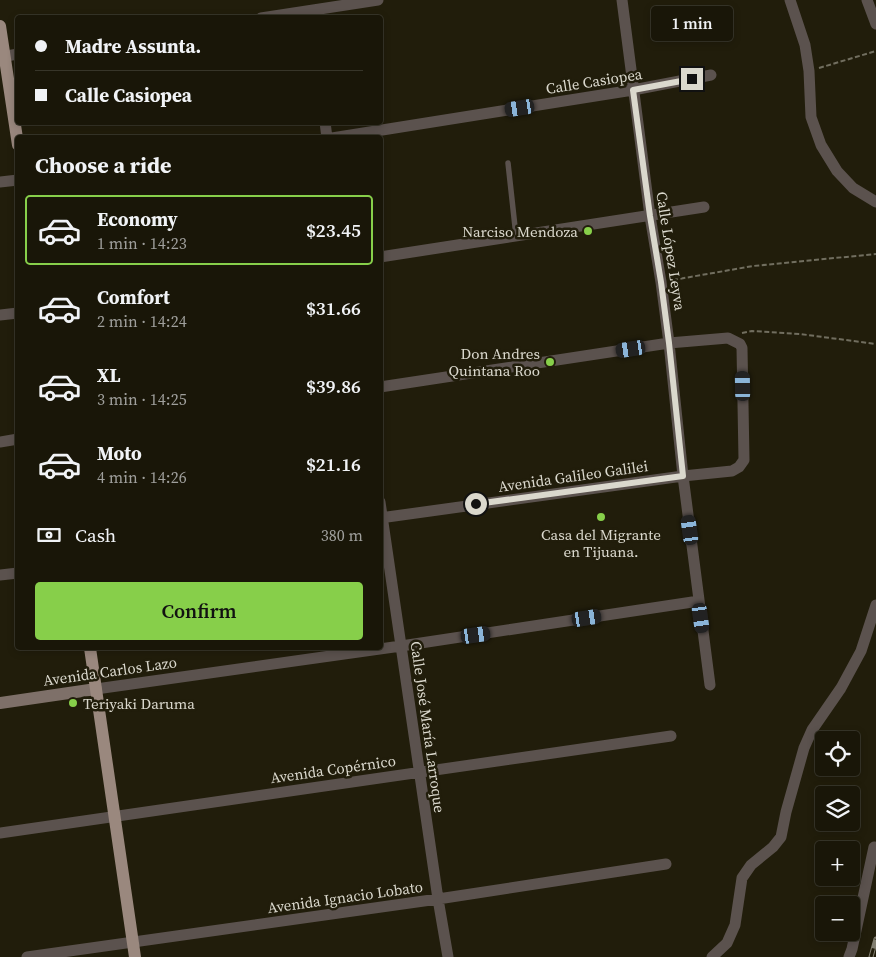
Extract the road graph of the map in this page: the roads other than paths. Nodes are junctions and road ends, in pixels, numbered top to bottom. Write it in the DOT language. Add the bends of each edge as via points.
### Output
graph roads {
  1 [pos="378,0"];
  2 [pos="622,0"];
  3 [pos="790,0"];
  4 [pos="867,0"];
  5 [pos="308,9"];
  6 [pos="277,15"];
  7 [pos="876,24"];
  8 [pos="0,26"];
  9 [pos="7,56"];
  10 [pos="711,75"];
  11 [pos="633,90"];
  12 [pos="15,121"];
  13 [pos="351,135"];
  14 [pos="508,163"];
  15 [pos="15,180"];
  16 [pos="0,182"];
  17 [pos="876,202"];
  18 [pos="704,207"];
  19 [pos="650,216"];
  20 [pos="516,236"];
  21 [pos="383,257"];
  22 [pos="15,313"];
  23 [pos="0,315"];
  24 [pos="669,343"];
  25 [pos="383,387"];
  26 [pos="15,440"];
  27 [pos="0,442"];
  28 [pos="683,476"];
  29 [pos="383,518"];
  30 [pos="383,531"];
  31 [pos="15,573"];
  32 [pos="0,575"];
  33 [pos="699,601"];
  34 [pos="876,606"];
  35 [pos="401,646"];
  36 [pos="383,649"];
  37 [pos="90,650"];
  38 [pos="373,650"];
  39 [pos="710,685"];
  40 [pos="96,689"];
  41 [pos="0,703"];
  42 [pos="671,736"];
  43 [pos="419,772"];
  44 [pos="114,816"];
  45 [pos="0,833"];
  46 [pos="874,846"];
  47 [pos="666,864"];
  48 [pos="438,899"];
  49 [pos="132,942"];
  50 [pos="27,957"];
  51 [pos="135,957"];
  52 [pos="448,957"];
  53 [pos="712,957"];
  54 [pos="849,957"];
  1 -- 5 [label="street"];
  2 -- 11 [label="street, Calle López Leyva"];
  3 -- 17 [label="street" via="805,45 810,117 821,145 842,177"];
  4 -- 7 [label="street"];
  5 -- 6 [label="street"];
  8 -- 9 [label="main road"];
  9 -- 12 [label="main road"];
  10 -- 11 [label="street, Calle Casiopea"];
  11 -- 13 [label="street, Calle Casiopea"];
  11 -- 19 [label="street, Calle López Leyva"];
  14 -- 20 [label="lane"];
  15 -- 16 [label="street"];
  18 -- 19 [label="street"];
  19 -- 20 [label="street"];
  19 -- 24 [label="street, Calle López Leyva"];
  20 -- 21 [label="street"];
  22 -- 23 [label="street"];
  24 -- 25 [label="street"];
  24 -- 28 [label="street, Calle López Leyva"];
  24 -- 28 [label="street, Avenida Galileo Galilei" via="728,338 742,348 744,460 732,471"];
  26 -- 27 [label="street"];
  28 -- 29 [label="street, Avenida Galileo Galilei"];
  28 -- 33 [label="street, Calle López Leyva"];
  30 -- 35 [label="street, Calle José María Larroque"];
  31 -- 32 [label="street"];
  33 -- 35 [label="street, Avenida Carlos Lazo"];
  33 -- 39 [label="street, Calle López Leyva"];
  34 -- 53 [label="street" via="861,651 804,748 781,837 742,878 735,925 727,943"];
  35 -- 36 [label="street, Avenida Carlos Lazo"];
  35 -- 43 [label="street, Calle José María Larroque"];
  37 -- 40 [label="main road"];
  38 -- 40 [label="street, Avenida Carlos Lazo"];
  40 -- 41 [label="main road, Avenida Carlos Lazo"];
  40 -- 44 [label="main road"];
  42 -- 43 [label="street, Avenida Copérnico"];
  43 -- 44 [label="street, Avenida Copérnico"];
  43 -- 48 [label="street, Calle José María Larroque"];
  44 -- 45 [label="street, Avenida Copérnico"];
  44 -- 49 [label="main road"];
  46 -- 54 [label="street"];
  47 -- 48 [label="street, Avenida Ignacio Lobato"];
  48 -- 49 [label="street, Avenida Ignacio Lobato"];
  48 -- 52 [label="street, Calle José María Larroque"];
  49 -- 50 [label="street, Avenida Ignacio Lobato"];
  49 -- 51 [label="main road"];
}
